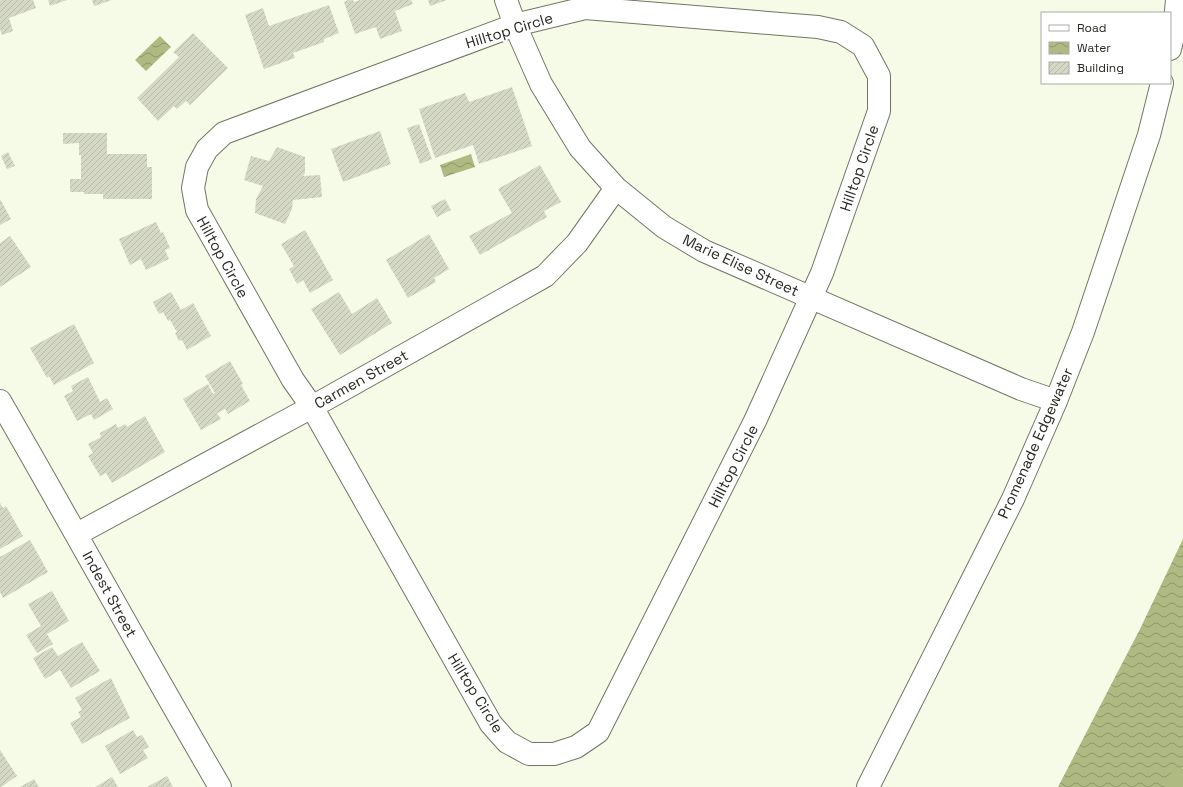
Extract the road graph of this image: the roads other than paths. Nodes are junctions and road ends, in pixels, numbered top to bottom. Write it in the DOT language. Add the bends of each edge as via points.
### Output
graph roads {
  1 [pos="506,0"];
  2 [pos="1177,0"];
  3 [pos="515,25"];
  4 [pos="1171,45"];
  5 [pos="1162,84"];
  6 [pos="616,188"];
  7 [pos="810,298"];
  8 [pos="0,401"];
  9 [pos="1056,401"];
  10 [pos="312,407"];
  11 [pos="77,534"];
  12 [pos="220,787"];
  13 [pos="868,787"];
  1 -- 3 [label="street, Marie Elise Street"];
  2 -- 4 [label="street"];
  3 -- 6 [label="street, Marie Elise Street" via="541,84 580,148"];
  3 -- 7 [label="street, Hilltop Circle" via="586,8 818,27 841,32 863,46 879,76 879,111 822,273"];
  3 -- 10 [label="street, Hilltop Circle" via="224,133 207,149 197,167 193,188 197,210 293,380"];
  5 -- 9 [label="street, Promenade Edgewater" via="1144,150 1083,332"];
  6 -- 7 [label="street, Marie Elise Street" via="664,227 704,251"];
  6 -- 10 [label="street, Carmen Street" via="577,243 545,276"];
  7 -- 9 [label="street, Marie Elise Street" via="1021,390"];
  7 -- 10 [label="street, Hilltop Circle" via="755,420 598,732 576,747 554,754 528,754 507,742 491,724"];
  8 -- 11 [label="street, Indest Street"];
  9 -- 13 [label="street, Promenade Edgewater" via="1013,498"];
  10 -- 11 [label="street, Carmen Street"];
  11 -- 12 [label="street, Indest Street" via="147,662"];
}
